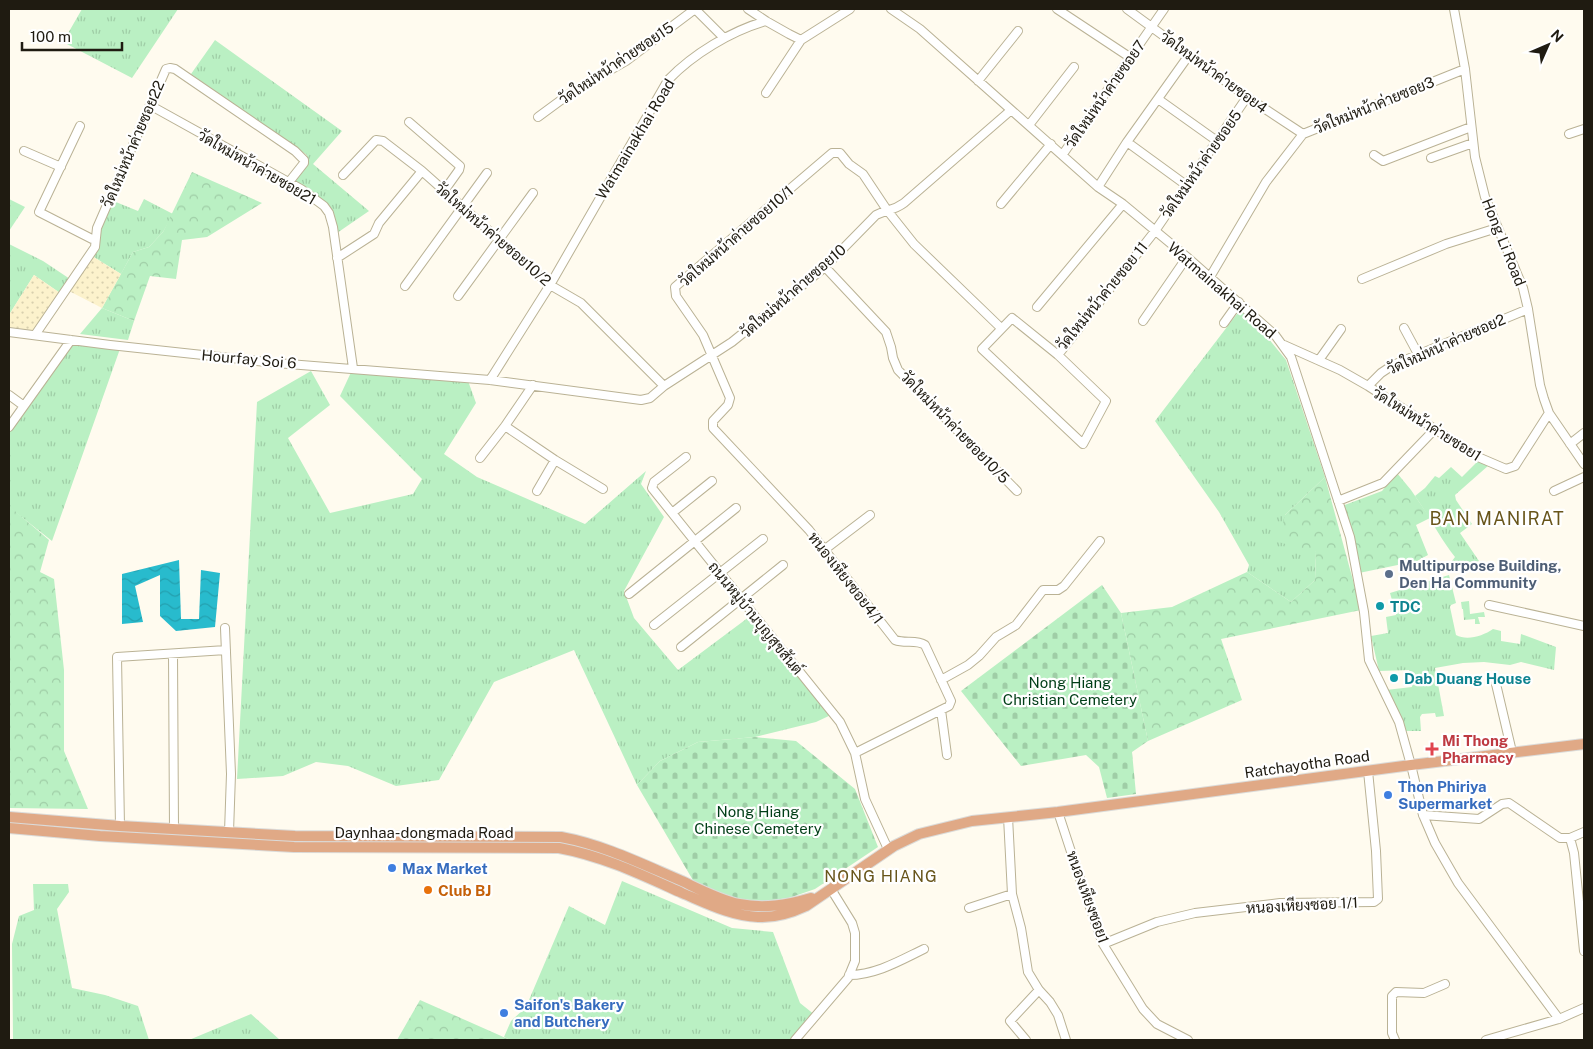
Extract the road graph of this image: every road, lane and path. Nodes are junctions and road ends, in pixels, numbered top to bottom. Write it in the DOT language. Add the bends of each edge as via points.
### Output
graph roads {
  1 [pos="695,9"];
  2 [pos="748,9"];
  3 [pos="850,9"];
  4 [pos="891,9"];
  5 [pos="1057,9"];
  6 [pos="1127,9"];
  7 [pos="1164,9"];
  8 [pos="1454,9"];
  9 [pos="766,21"];
  10 [pos="1151,27"];
  11 [pos="1018,31"];
  12 [pos="724,38"];
  13 [pos="801,40"];
  14 [pos="1189,55"];
  15 [pos="1131,58"];
  16 [pos="1074,67"];
  17 [pos="1465,69"];
  18 [pos="978,81"];
  19 [pos="766,93"];
  20 [pos="1247,97"];
  21 [pos="1158,99"];
  22 [pos="149,107"];
  23 [pos="1010,111"];
  24 [pos="538,117"];
  25 [pos="409,122"];
  26 [pos="1029,125"];
  27 [pos="80,126"];
  28 [pos="1471,127"];
  29 [pos="1584,129"];
  30 [pos="1303,134"];
  31 [pos="1569,134"];
  32 [pos="1217,141"];
  33 [pos="1127,142"];
  34 [pos="1473,143"];
  35 [pos="1051,144"];
  36 [pos="24,151"];
  37 [pos="1063,154"];
  38 [pos="1374,155"];
  39 [pos="1431,158"];
  40 [pos="61,167"];
  41 [pos="422,172"];
  42 [pos="487,173"];
  43 [pos="343,175"];
  44 [pos="289,182"];
  45 [pos="1186,185"];
  46 [pos="1098,187"];
  47 [pos="444,191"];
  48 [pos="533,193"];
  49 [pos="1001,204"];
  50 [pos="1123,204"];
  51 [pos="463,207"];
  52 [pos="886,210"];
  53 [pos="1497,228"];
  54 [pos="1154,231"];
  55 [pos="95,238"];
  56 [pos="499,240"];
  57 [pos="1187,257"];
  58 [pos="337,258"];
  59 [pos="825,267"];
  60 [pos="1210,277"];
  61 [pos="1362,279"];
  62 [pos="550,285"];
  63 [pos="405,286"];
  64 [pos="458,296"];
  65 [pos="1239,302"];
  66 [pos="1037,307"];
  67 [pos="1528,309"];
  68 [pos="1143,322"];
  69 [pos="1224,323"];
  70 [pos="1001,328"];
  71 [pos="1404,328"];
  72 [pos="1341,329"];
  73 [pos="9,332"];
  74 [pos="35,335"];
  75 [pos="71,340"];
  76 [pos="1284,345"];
  77 [pos="1418,354"];
  78 [pos="1058,355"];
  79 [pos="712,356"];
  80 [pos="1319,360"];
  81 [pos="353,368"];
  82 [pos="490,380"];
  83 [pos="533,385"];
  84 [pos="664,386"];
  85 [pos="1368,386"];
  86 [pos="9,395"];
  87 [pos="24,406"];
  88 [pos="1549,413"];
  89 [pos="505,426"];
  90 [pos="9,427"];
  91 [pos="1435,429"];
  92 [pos="1584,433"];
  93 [pos="1570,444"];
  94 [pos="686,456"];
  95 [pos="480,458"];
  96 [pos="555,460"];
  97 [pos="1584,464"];
  98 [pos="1584,477"];
  99 [pos="712,481"];
  100 [pos="603,489"];
  101 [pos="537,491"];
  102 [pos="1018,491"];
  103 [pos="1554,491"];
  104 [pos="1338,501"];
  105 [pos="736,508"];
  106 [pos="672,513"];
  107 [pos="870,515"];
  108 [pos="763,539"];
  109 [pos="1100,541"];
  110 [pos="695,542"];
  111 [pos="824,550"];
  112 [pos="783,565"];
  113 [pos="720,573"];
  114 [pos="629,594"];
  115 [pos="741,600"];
  116 [pos="1489,605"];
  117 [pos="654,625"];
  118 [pos="1584,626"];
  119 [pos="225,628"];
  120 [pos="681,647"];
  121 [pos="226,650"];
  122 [pos="173,654"];
  123 [pos="941,680"];
  124 [pos="1496,684"];
  125 [pos="941,710"];
  126 [pos="1584,744"];
  127 [pos="1512,752"];
  128 [pos="855,753"];
  129 [pos="947,755"];
  130 [pos="1411,765"];
  131 [pos="1368,771"];
  132 [pos="1058,812"];
  133 [pos="1033,814"];
  134 [pos="1423,815"];
  135 [pos="9,817"];
  136 [pos="1008,817"];
  137 [pos="120,826"];
  138 [pos="9,828"];
  139 [pos="174,829"];
  140 [pos="185,829"];
  141 [pos="229,832"];
  142 [pos="1584,832"];
  143 [pos="1570,838"];
  144 [pos="185,841"];
  145 [pos="888,849"];
  146 [pos="831,889"];
  147 [pos="1012,894"];
  148 [pos="724,905"];
  149 [pos="969,908"];
  150 [pos="1103,944"];
  151 [pos="924,949"];
  152 [pos="1584,951"];
  153 [pos="849,975"];
  154 [pos="1445,984"];
  155 [pos="1039,990"];
  156 [pos="1584,1008"];
  157 [pos="1559,1019"];
  158 [pos="795,1040"];
  159 [pos="1026,1040"];
  160 [pos="1066,1040"];
  161 [pos="1188,1040"];
  162 [pos="1395,1040"];
  163 [pos="1486,1040"];
  1 -- 12 [label="street"];
  1 -- 24 [label="street, วัดใหม่หน้าค่ายซอย15" via="626,61 572,92"];
  2 -- 9 [label="street"];
  3 -- 13 [label="street"];
  4 -- 18 [label="street, Watmainakhai Road"];
  5 -- 15 [label="street"];
  6 -- 10 [label="street, วัดใหม่หน้าค่ายซอย4"];
  7 -- 10 [label="street, วัดใหม่หน้าค่ายซอย7"];
  8 -- 17 [label="street, Hong Li Road"];
  9 -- 12 [label="street, Watmainakhai Road"];
  9 -- 13 [label="street"];
  10 -- 14 [label="street, วัดใหม่หน้าค่ายซอย4"];
  10 -- 15 [label="street, วัดใหม่หน้าค่ายซอย7"];
  11 -- 18 [label="street"];
  12 -- 62 [label="street, Watmainakhai Road" via="679,68 668,80"];
  13 -- 19 [label="street"];
  14 -- 20 [label="street, วัดใหม่หน้าค่ายซอย4"];
  14 -- 21 [label="street"];
  15 -- 37 [label="street, วัดใหม่หน้าค่ายซอย7"];
  16 -- 26 [label="street"];
  17 -- 28 [label="street, Hong Li Road"];
  17 -- 30 [label="street, วัดใหม่หน้าค่ายซอย3"];
  18 -- 23 [label="street, Watmainakhai Road"];
  20 -- 30 [label="street, วัดใหม่หน้าค่ายซอย4"];
  20 -- 32 [label="street, วัดใหม่หน้าค่ายซอย5"];
  21 -- 32 [label="street"];
  21 -- 33 [label="street"];
  22 -- 44 [label="street, วัดใหม่หน้าค่ายซอย21"];
  22 -- 44 [label="street, วัดใหม่หน้าค่ายซอย22" via="165,71 175,69 295,151 304,163"];
  22 -- 55 [label="street, วัดใหม่หน้าค่ายซอย22"];
  23 -- 26 [label="street, Watmainakhai Road"];
  23 -- 52 [label="street, วัดใหม่หน้าค่ายซอย10" via="894,210"];
  25 -- 47 [label="street" via="460,166"];
  26 -- 35 [label="street, Watmainakhai Road"];
  27 -- 40 [label="street"];
  28 -- 34 [label="street, Hong Li Road"];
  28 -- 38 [label="street" via="1383,162"];
  29 -- 31 [label="street"];
  30 -- 60 [label="street, วัดใหม่หน้าค่ายซอย3" via="1266,182"];
  32 -- 45 [label="street, วัดใหม่หน้าค่ายซอย5"];
  33 -- 45 [label="street"];
  33 -- 46 [label="street"];
  34 -- 39 [label="street"];
  34 -- 53 [label="street, Hong Li Road" via="1485,197"];
  35 -- 37 [label="street, Watmainakhai Road"];
  35 -- 49 [label="street"];
  36 -- 40 [label="street"];
  37 -- 46 [label="street, Watmainakhai Road"];
  40 -- 55 [label="street" via="40,213"];
  41 -- 43 [label="street, วัดใหม่หน้าค่ายซอย10/2" via="379,139"];
  41 -- 47 [label="street, วัดใหม่หน้าค่ายซอย10/2"];
  41 -- 58 [label="street" via="379,223 374,234"];
  42 -- 51 [label="street"];
  44 -- 58 [label="street, วัดใหม่หน้าค่ายซอย21" via="329,212"];
  45 -- 54 [label="street, วัดใหม่หน้าค่ายซอย5"];
  46 -- 50 [label="street, Watmainakhai Road"];
  47 -- 51 [label="street, วัดใหม่หน้าค่ายซอย10/2"];
  48 -- 56 [label="street"];
  50 -- 54 [label="street, Watmainakhai Road"];
  50 -- 66 [label="street"];
  51 -- 56 [label="street, วัดใหม่หน้าค่ายซอย10/2"];
  51 -- 63 [label="street"];
  52 -- 59 [label="street, วัดใหม่หน้าค่ายซอย10" via="876,215"];
  52 -- 70 [label="street" via="914,244"];
  52 -- 79 [label="street, วัดใหม่หน้าค่ายซอย10/1" via="863,174 840,153 832,153 676,287 676,296 703,335"];
  53 -- 61 [label="street" via="1446,244"];
  53 -- 67 [label="street, Hong Li Road" via="1519,277"];
  54 -- 57 [label="street, Watmainakhai Road"];
  54 -- 78 [label="street, วัดใหม่หน้าค่ายซอย 11"];
  55 -- 74 [label="street, วัดใหม่หน้าค่ายซอย22" via="95,247"];
  56 -- 62 [label="street, วัดใหม่หน้าค่ายซอย10/2"];
  56 -- 64 [label="street"];
  57 -- 60 [label="street, Watmainakhai Road"];
  57 -- 68 [label="street"];
  58 -- 81 [label="street, วัดใหม่หน้าค่ายซอย21"];
  59 -- 79 [label="street, วัดใหม่หน้าค่ายซอย10"];
  59 -- 102 [label="street, วัดใหม่หน้าค่ายซอย10/5" via="886,332 898,370"];
  60 -- 65 [label="street, Watmainakhai Road"];
  62 -- 82 [label="street, Watmainakhai Road"];
  62 -- 84 [label="street, วัดใหม่หน้าค่ายซอย10/2" via="581,302"];
  65 -- 69 [label="street"];
  65 -- 76 [label="street, Watmainakhai Road"];
  67 -- 77 [label="street, วัดใหม่หน้าค่ายซอย2"];
  67 -- 88 [label="street, Hong Li Road" via="1540,385"];
  70 -- 78 [label="street, วัดใหม่หน้าค่ายซอย 11" via="1012,318"];
  70 -- 78 [label="street" via="982,349 1083,444 1106,401"];
  71 -- 77 [label="street"];
  72 -- 80 [label="street"];
  73 -- 74 [label="street, Hourfay Soi 6"];
  74 -- 75 [label="street, Hourfay Soi 6"];
  75 -- 81 [label="street, Hourfay Soi 6" via="276,363"];
  75 -- 87 [label="street"];
  76 -- 80 [label="street, วัดใหม่หน้าค่ายซอย1"];
  76 -- 104 [label="street, Watmainakhai Road" via="1291,357"];
  77 -- 85 [label="street, วัดใหม่หน้าค่ายซอย2" via="1381,373"];
  79 -- 84 [label="street, วัดใหม่หน้าค่ายซอย10"];
  79 -- 111 [label="street, หนองเหียงซอย4/1" via="730,398 728,405 713,421 713,428"];
  80 -- 85 [label="street, วัดใหม่หน้าค่ายซอย1"];
  81 -- 82 [label="street, Hourfay Soi 6"];
  82 -- 83 [label="street, Hourfay Soi 6"];
  83 -- 84 [label="street, Hourfay Soi 6" via="641,400 650,398"];
  83 -- 89 [label="street"];
  85 -- 91 [label="street, วัดใหม่หน้าค่ายซอย1"];
  86 -- 87 [label="street"];
  87 -- 90 [label="street"];
  88 -- 91 [label="street, วัดใหม่หน้าค่ายซอย1" via="1512,468 1478,457"];
  88 -- 93 [label="street, Hong Li Road"];
  89 -- 95 [label="street"];
  89 -- 96 [label="street"];
  91 -- 104 [label="street" via="1383,483"];
  92 -- 93 [label="street"];
  93 -- 97 [label="street, Hong Li Road"];
  94 -- 106 [label="street, ถนนหมู่บ้านบุญสุขสันต์" via="654,482 652,488"];
  96 -- 100 [label="street"];
  96 -- 101 [label="street"];
  98 -- 103 [label="street"];
  99 -- 106 [label="street"];
  104 -- 130 [label="street, Watmainakhai Road" via="1350,537 1369,660 1399,722"];
  105 -- 110 [label="street"];
  106 -- 110 [label="street, ถนนหมู่บ้านบุญสุขสันต์"];
  107 -- 111 [label="street"];
  108 -- 113 [label="street"];
  109 -- 123 [label="street" via="1064,586 1058,590 1043,590 1016,625 996,637 968,665"];
  110 -- 113 [label="street, ถนนหมู่บ้านบุญสุขสันต์"];
  110 -- 114 [label="street"];
  111 -- 123 [label="street, หนองเหียงซอย4/1" via="895,640 925,645"];
  112 -- 115 [label="street"];
  113 -- 115 [label="street, ถนนหมู่บ้านบุญสุขสันต์"];
  113 -- 117 [label="street"];
  115 -- 120 [label="street"];
  115 -- 128 [label="street, ถนนหมู่บ้านบุญสุขสันต์" via="840,722"];
  116 -- 118 [label="street"];
  119 -- 121 [label="street"];
  121 -- 122 [label="street"];
  121 -- 141 [label="street" via="231,774"];
  122 -- 137 [label="street" via="117,658"];
  122 -- 139 [label="street"];
  123 -- 125 [label="street, หนองเหียงซอย4/1" via="951,701"];
  124 -- 127 [label="street"];
  125 -- 128 [label="street"];
  125 -- 129 [label="street"];
  126 -- 127 [label="main road, Ratchayotha Road"];
  127 -- 130 [label="main road, Ratchayotha Road"];
  128 -- 145 [label="street, ถนนหมู่บ้านบุญสุขสันต์" via="864,799"];
  130 -- 131 [label="main road, Ratchayotha Road"];
  130 -- 134 [label="street, Watmainakhai Road"];
  131 -- 132 [label="main road, Ratchayotha Road"];
  131 -- 150 [label="street, หนองเหียงซอย 1/1" via="1377,860 1378,899 1374,902 1280,904 1195,913 1156,922"];
  132 -- 133 [label="main road, Ratchayotha Road"];
  132 -- 150 [label="street, หนองเหียงซอย1"];
  133 -- 136 [label="main road, Daynhaa-dongmada Road"];
  134 -- 143 [label="street" via="1479,819 1509,802 1560,838"];
  134 -- 157 [label="street, Watmainakhai Road" via="1458,883"];
  135 -- 137 [label="main road, Daynhaa-dongmada Road"];
  136 -- 145 [label="main road, Daynhaa-dongmada Road" via="940,828"];
  136 -- 147 [label="street"];
  137 -- 139 [label="main road, Daynhaa-dongmada Road"];
  138 -- 144 [label="main road, Daynhaa-dongmada Road"];
  139 -- 140 [label="main road, Daynhaa-dongmada Road"];
  140 -- 141 [label="main road, Daynhaa-dongmada Road"];
  140 -- 144 [label="main road"];
  141 -- 148 [label="main road, Daynhaa-dongmada Road" via="295,836 560,837 584,841 617,853"];
  142 -- 143 [label="street"];
  143 -- 152 [label="street"];
  144 -- 148 [label="main road, Daynhaa-dongmada Road" via="294,847 560,848 613,862"];
  145 -- 146 [label="main road, Daynhaa-dongmada Road"];
  146 -- 148 [label="main road, Daynhaa-dongmada Road" via="806,906 777,916 759,917"];
  146 -- 153 [label="street" via="855,933 855,961"];
  147 -- 149 [label="street"];
  147 -- 155 [label="street" via="1028,972"];
  150 -- 161 [label="street, หนองเหียงซอย1" via="1143,1009 1158,1024"];
  151 -- 153 [label="street" via="876,971"];
  153 -- 158 [label="street"];
  154 -- 162 [label="street" via="1424,993 1396,992 1392,996 1392,1033"];
  155 -- 159 [label="street" via="1010,1021"];
  155 -- 160 [label="street" via="1058,1015"];
  156 -- 157 [label="street"];
  157 -- 163 [label="street"];
}
